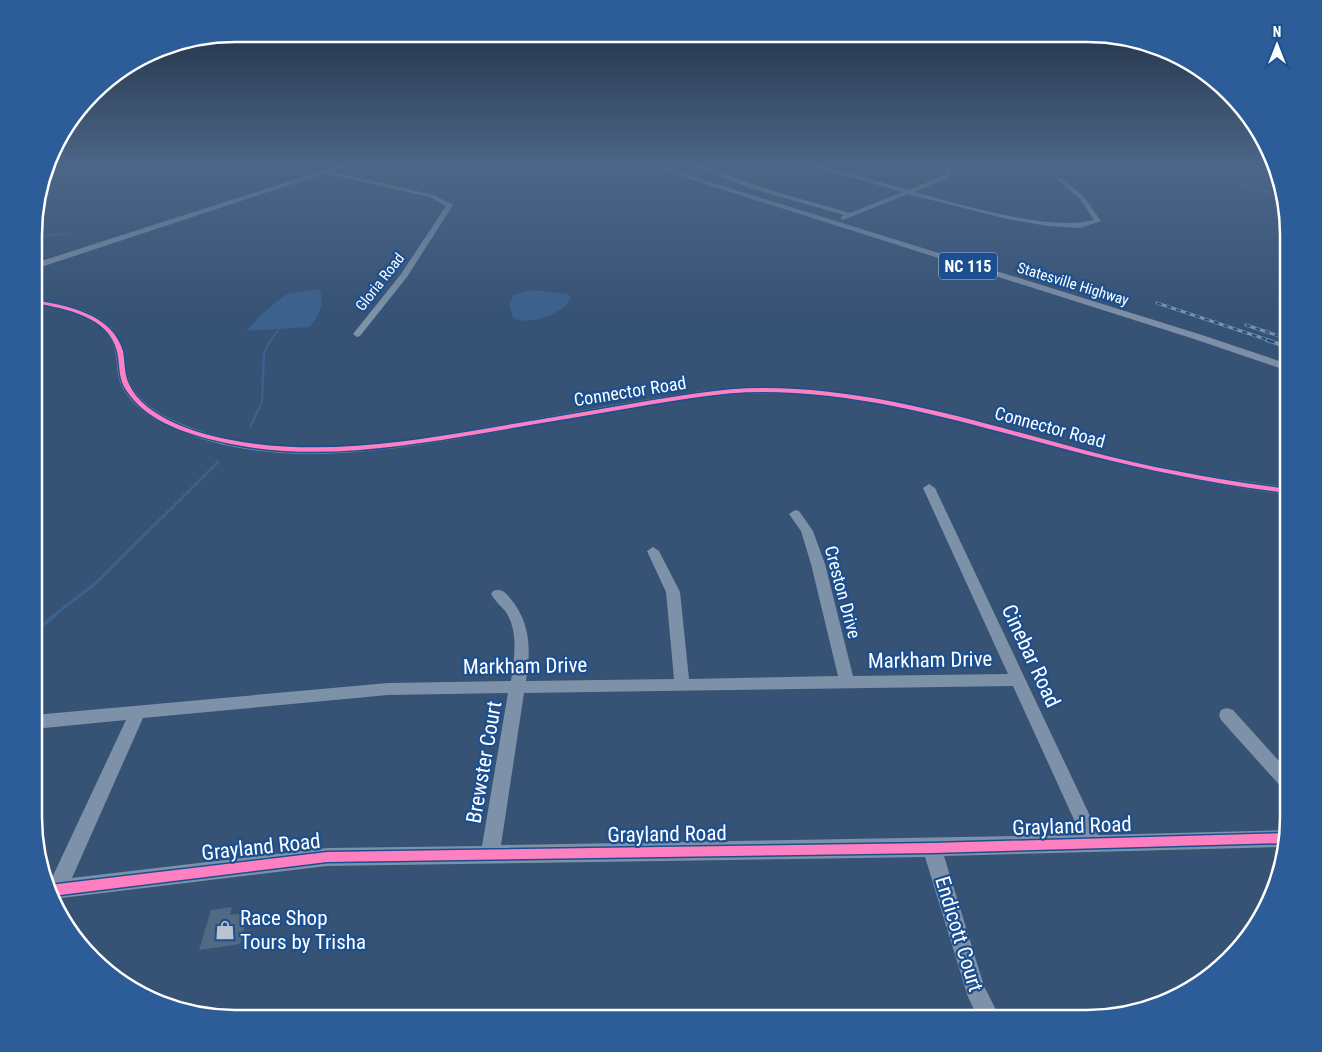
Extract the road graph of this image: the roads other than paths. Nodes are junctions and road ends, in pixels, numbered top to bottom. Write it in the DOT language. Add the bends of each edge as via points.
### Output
graph roads {
  1 [pos="195,214"];
  2 [pos="445,214"];
  3 [pos="803,214"];
  4 [pos="847,214"];
  5 [pos="997,214"];
  6 [pos="1094,214"];
  7 [pos="850,215"];
  8 [pos="831,223"];
  9 [pos="42,264"];
  10 [pos="42,303"];
  11 [pos="357,334"];
  12 [pos="1280,365"];
  13 [pos="929,488"];
  14 [pos="1280,490"];
  15 [pos="795,514"];
  16 [pos="653,550"];
  17 [pos="498,594"];
  18 [pos="1018,680"];
  19 [pos="847,682"];
  20 [pos="682,684"];
  21 [pos="518,687"];
  22 [pos="138,712"];
  23 [pos="1227,715"];
  24 [pos="42,721"];
  25 [pos="1280,774"];
  26 [pos="1278,838"];
  27 [pos="1093,842"];
  28 [pos="932,848"];
  29 [pos="490,854"];
  30 [pos="56,886"];
  31 [pos="57,889"];
  32 [pos="984,1010"];
  1 -- 9 [label="main road"];
  2 -- 11 [label="street, Gloria Road" via="404,275"];
  3 -- 8 [label="main road, Statesville Highway / NC 115"];
  4 -- 7 [label="street"];
  5 -- 6 [label="street" via="1070,227 1096,224 1098,221"];
  7 -- 8 [label="street"];
  8 -- 12 [label="main road, Statesville Highway / NC 115"];
  10 -- 14 [label="street, Connector Road" via="82,313 110,331 118,345 122,378 128,389 154,413 193,432 254,446 331,450 389,446 700,395 755,390 804,391 894,402 1136,464 1216,481"];
  13 -- 18 [label="street, Cinebar Road"];
  15 -- 19 [label="street, Creston Drive" via="807,531 818,564"];
  16 -- 20 [label="street" via="673,592"];
  17 -- 21 [label="street, Brewster Court" via="518,619 522,638"];
  18 -- 19 [label="street, Markham Drive"];
  18 -- 27 [label="street, Cinebar Road"];
  19 -- 20 [label="street, Markham Drive"];
  20 -- 21 [label="street, Markham Drive"];
  21 -- 22 [label="street, Markham Drive" via="361,690"];
  21 -- 29 [label="street, Brewster Court"];
  22 -- 24 [label="street, Markham Drive"];
  22 -- 30 [label="street"];
  23 -- 25 [label="street"];
  26 -- 27 [label="street, Grayland Road"];
  27 -- 28 [label="street, Grayland Road"];
  28 -- 29 [label="street, Grayland Road"];
  28 -- 32 [label="street, Endicott Court" via="975,990"];
  29 -- 31 [label="street, Grayland Road" via="327,857"];
}
